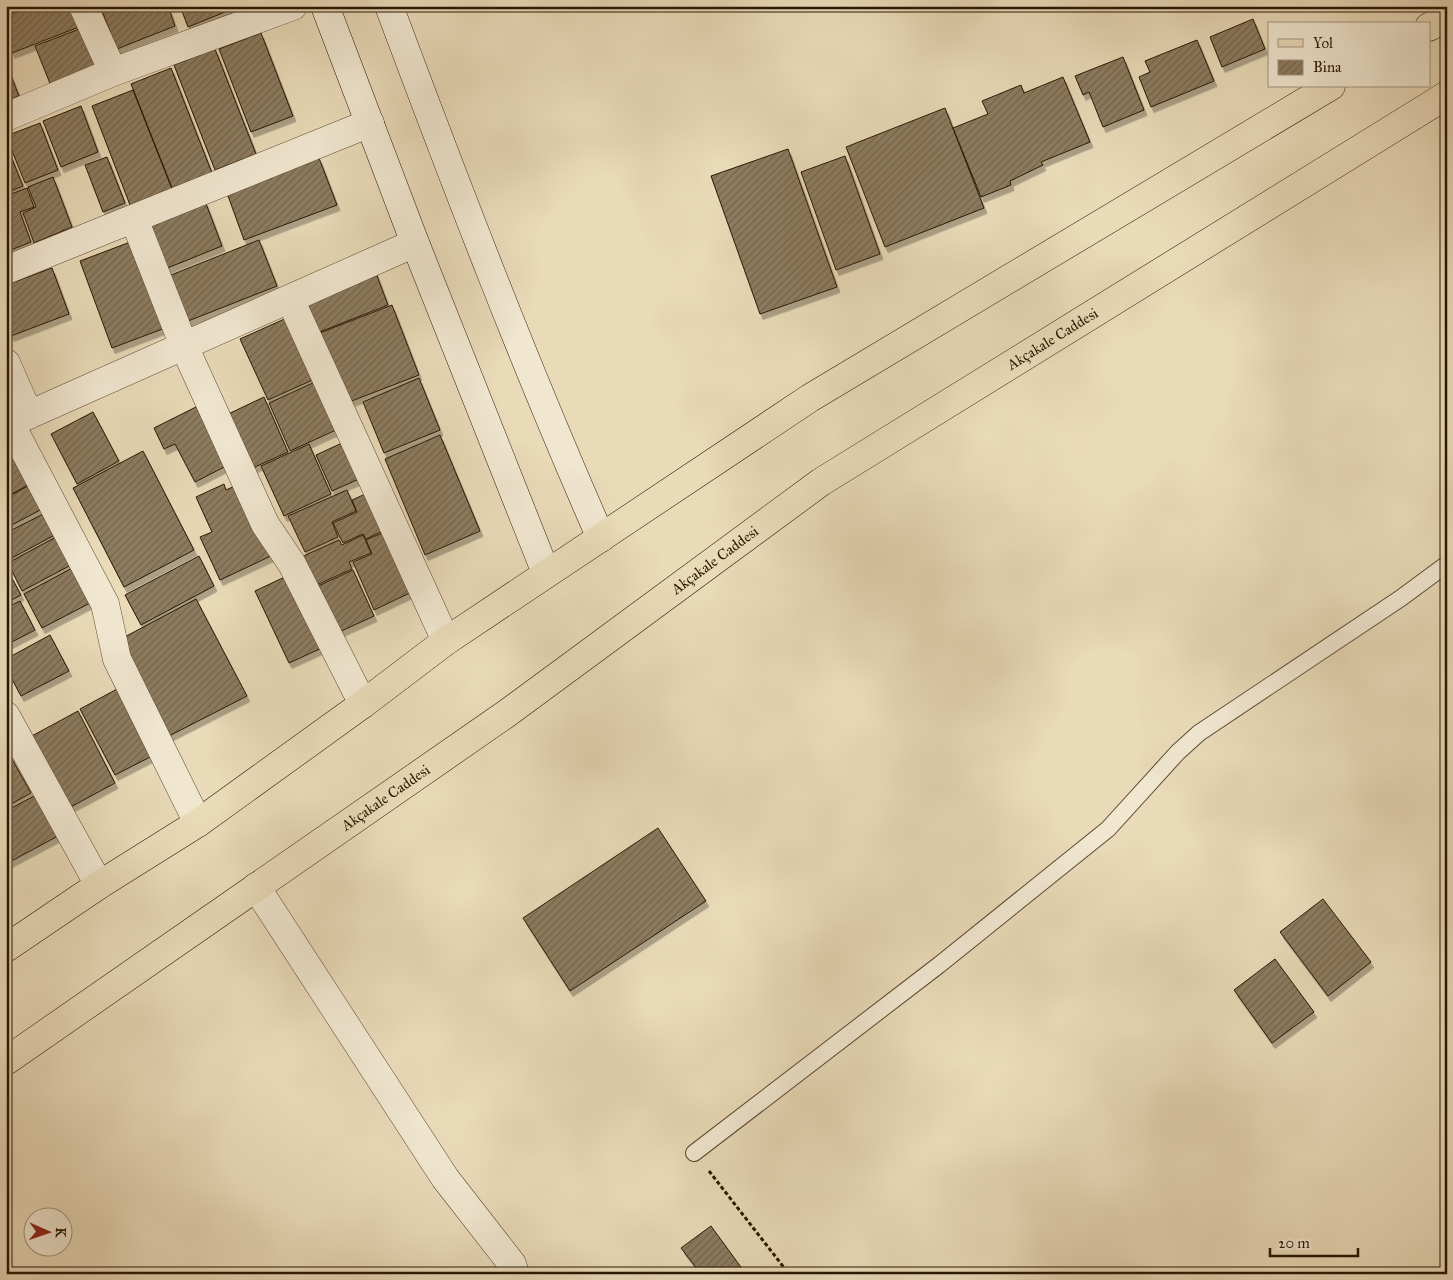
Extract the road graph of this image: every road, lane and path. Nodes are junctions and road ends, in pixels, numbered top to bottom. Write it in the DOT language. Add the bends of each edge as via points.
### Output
graph roads {
  1 [pos="83,6"];
  2 [pos="293,6"];
  3 [pos="325,6"];
  4 [pos="389,6"];
  5 [pos="1447,17"];
  6 [pos="1430,27"];
  7 [pos="113,72"];
  8 [pos="1328,88"];
  9 [pos="1447,95"];
  10 [pos="6,116"];
  11 [pos="370,123"];
  12 [pos="134,219"];
  13 [pos="415,243"];
  14 [pos="6,270"];
  15 [pos="290,299"];
  16 [pos="184,346"];
  17 [pos="6,363"];
  18 [pos="15,421"];
  19 [pos="601,538"];
  20 [pos="1447,564"];
  21 [pos="546,573"];
  22 [pos="446,641"];
  23 [pos="363,704"];
  24 [pos="6,716"];
  25 [pos="198,823"];
  26 [pos="99,885"];
  27 [pos="256,887"];
  28 [pos="6,948"];
  29 [pos="6,1061"];
  30 [pos="694,1153"];
  31 [pos="515,1274"];
  32 [pos="789,1274"];
  1 -- 7 [label="street"];
  2 -- 7 [label="street"];
  3 -- 11 [label="street"];
  4 -- 19 [label="street" via="454,178"];
  5 -- 6 [label="main road"];
  7 -- 10 [label="street"];
  8 -- 19 [label="main road" via="810,398"];
  9 -- 27 [label="main road, Akçakale Caddesi" via="821,482 506,714"];
  11 -- 12 [label="street"];
  11 -- 13 [label="street"];
  12 -- 14 [label="street"];
  12 -- 16 [label="street"];
  13 -- 15 [label="street"];
  13 -- 21 [label="street"];
  15 -- 16 [label="street"];
  15 -- 22 [label="street"];
  16 -- 18 [label="street"];
  16 -- 23 [label="street" via="265,524 292,564"];
  17 -- 18 [label="street"];
  18 -- 25 [label="street" via="105,604 117,659"];
  19 -- 21 [label="main road"];
  20 -- 30 [label="lane" via="1199,733 1108,829 939,966"];
  21 -- 22 [label="main road"];
  22 -- 23 [label="main road"];
  23 -- 25 [label="main road"];
  24 -- 26 [label="street"];
  25 -- 26 [label="main road"];
  26 -- 28 [label="main road"];
  27 -- 29 [label="main road, Akçakale Caddesi"];
  27 -- 31 [label="street" via="445,1178 512,1264"];
  30 -- 32 [label="path"];
}
